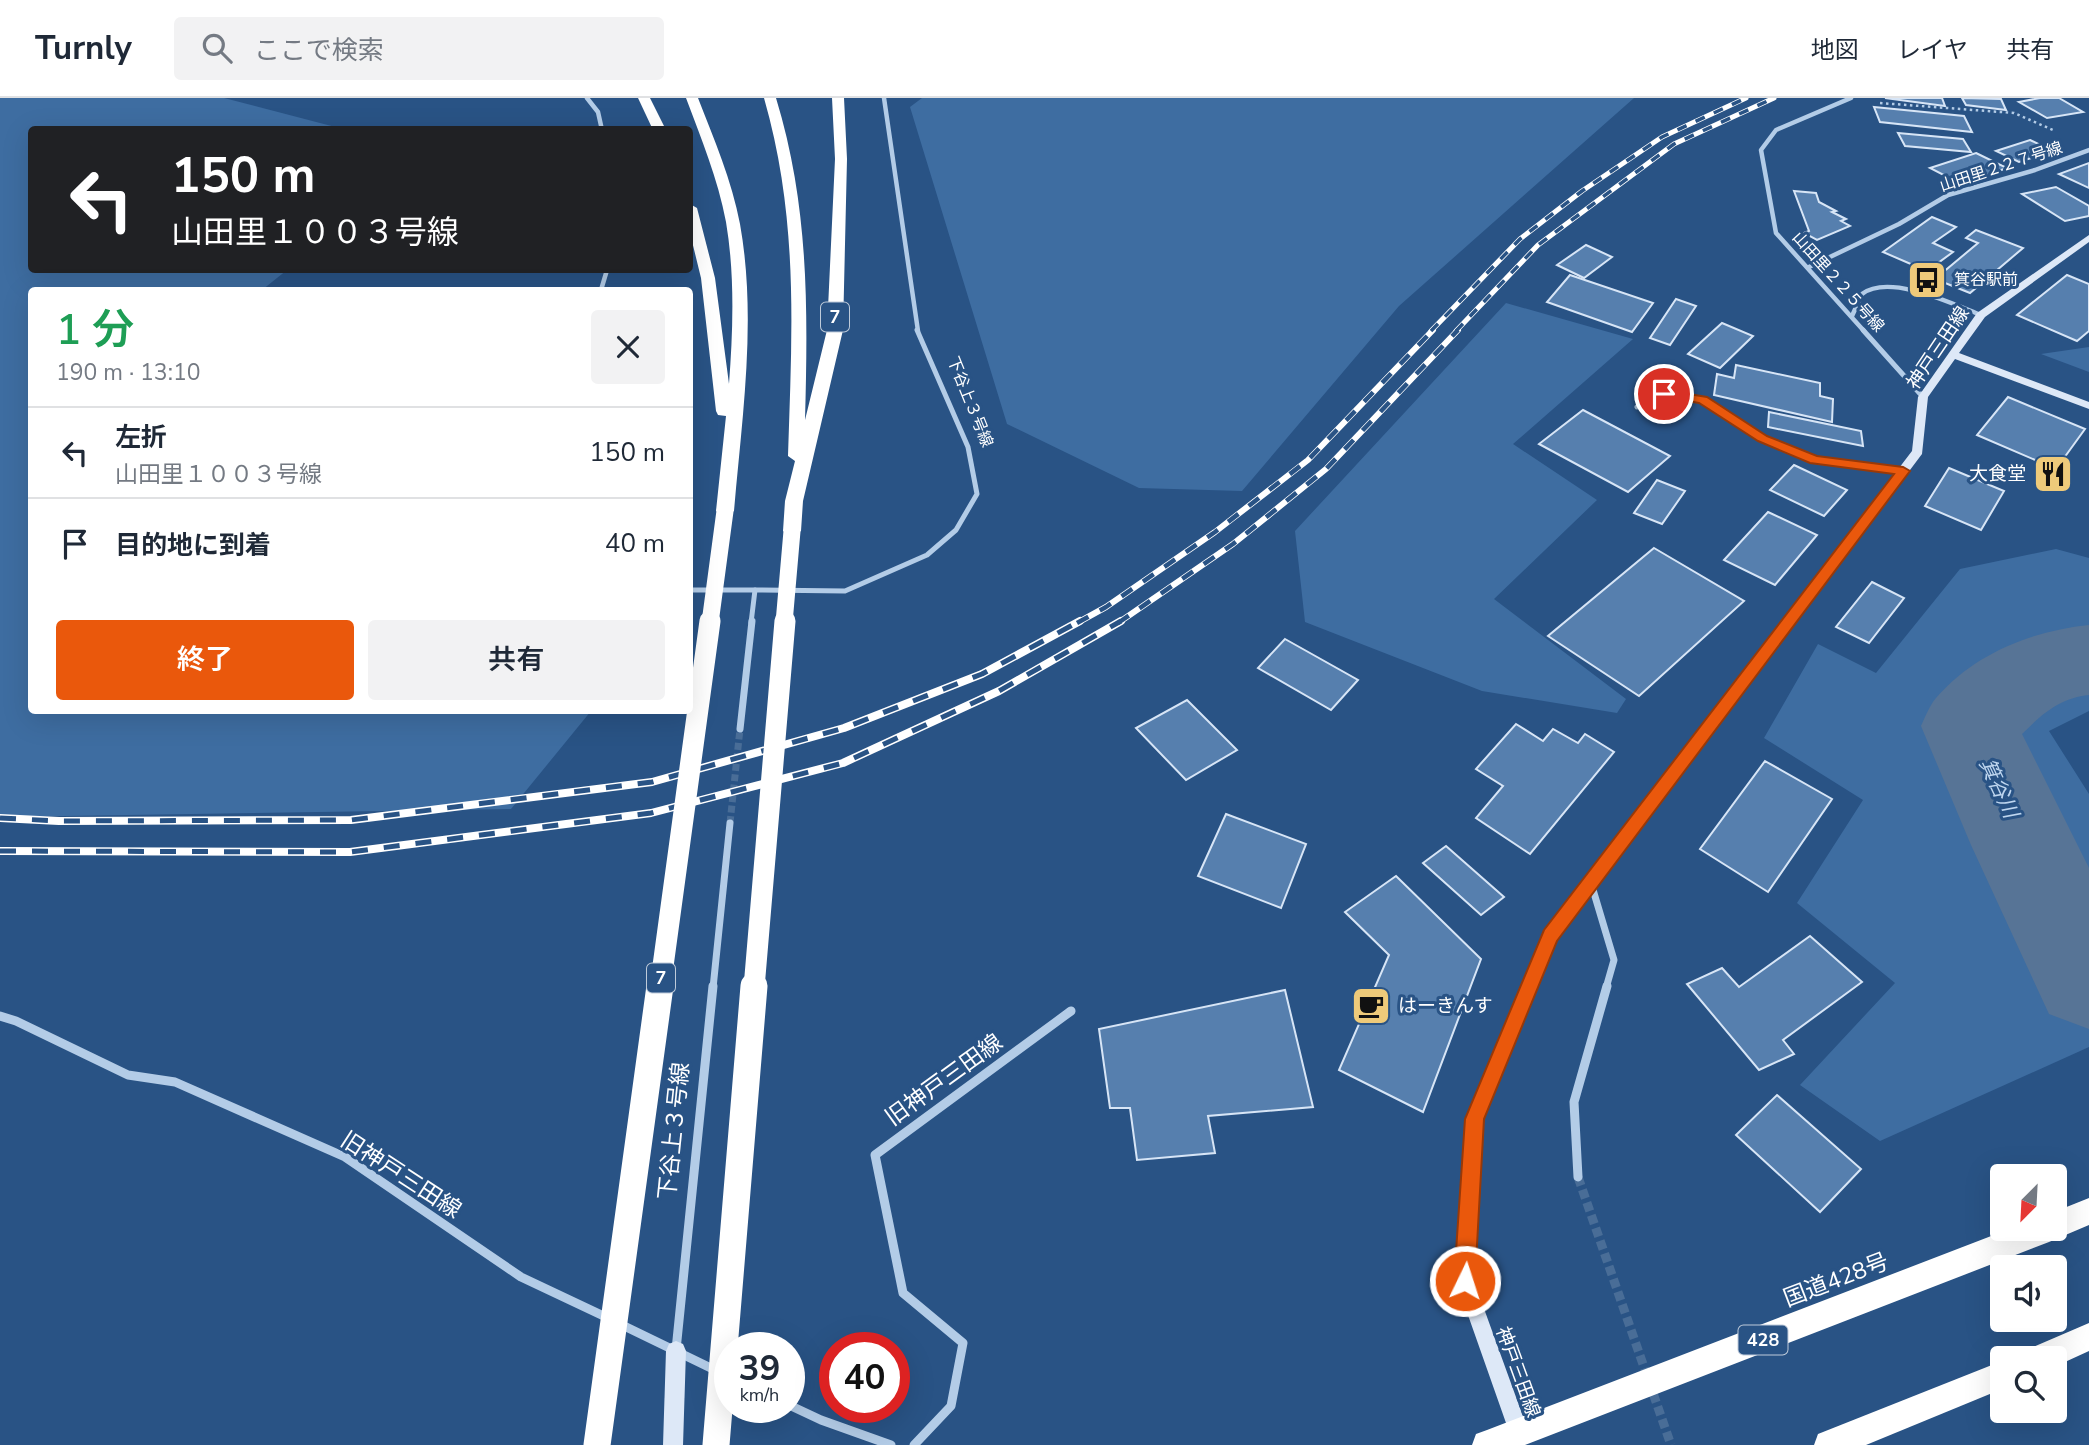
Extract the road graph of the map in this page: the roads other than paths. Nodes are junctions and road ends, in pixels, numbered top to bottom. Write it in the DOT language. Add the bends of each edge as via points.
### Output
graph roads {
  1 [pos="587,98"];
  2 [pos="644,98"];
  3 [pos="692,98"];
  4 [pos="770,98"];
  5 [pos="838,98"];
  6 [pos="884,98"];
  7 [pos="1849,99"];
  8 [pos="601,126"];
  9 [pos="658,126"];
  10 [pos="2089,150"];
  11 [pos="693,220"];
  12 [pos="2089,238"];
  13 [pos="1810,267"];
  14 [pos="1981,315"];
  15 [pos="1852,316"];
  16 [pos="1955,355"];
  17 [pos="1923,397"];
  18 [pos="2089,406"];
  19 [pos="1637,407"];
  20 [pos="1903,471"];
  21 [pos="794,501"];
  22 [pos="725,511"];
  23 [pos="693,590"];
  24 [pos="755,590"];
  25 [pos="740,729"];
  26 [pos="730,823"];
  27 [pos="1591,883"];
  28 [pos="1071,1011"];
  29 [pos="0,1016"];
  30 [pos="1578,1177"];
  31 [pos="2089,1211"];
  32 [pos="2067,1220"];
  33 [pos="2020,1241"];
  34 [pos="2089,1337"];
  35 [pos="2067,1347"];
  36 [pos="676,1351"];
  37 [pos="714,1369"];
  38 [pos="1990,1380"];
  39 [pos="805,1412"];
  40 [pos="1519,1433"];
  41 [pos="597,1445"];
  42 [pos="673,1445"];
  43 [pos="716,1445"];
  44 [pos="891,1445"];
  45 [pos="914,1445"];
  46 [pos="1487,1445"];
  47 [pos="1829,1445"];
  1 -- 8 [label="street" via="598,112"];
  2 -- 9 [label="highway"];
  3 -- 22 [label="highway, 7" via="720,175 737,254 737,365"];
  4 -- 21 [label="highway, 7" via="781,130 796,213 799,332"];
  5 -- 21 [label="highway, 7" via="841,159 835,330"];
  6 -- 24 [label="street, 下谷上３号線" via="915,324 968,447 977,494 956,530 927,555 845,591"];
  7 -- 13 [label="street, 山田里２２５号線" via="1776,131 1761,150 1776,233"];
  10 -- 13 [label="street, 山田里２２７号線" via="1948,195"];
  11 -- 22 [label="highway, 7" via="708,278 724,405"];
  12 -- 14 [label="street, 神戸三田線"];
  13 -- 15 [label="street, 山田里２２５号線"];
  14 -- 15 [label="street" via="1933,296 1870,288 1858,298"];
  14 -- 16 [label="street, 神戸三田線"];
  15 -- 17 [label="street, 山田里２２５号線"];
  16 -- 17 [label="street, 神戸三田線"];
  16 -- 18 [label="street"];
  17 -- 20 [label="street, 神戸三田線" via="1918,452"];
  19 -- 20 [label="street" via="1664,394 1703,399 1762,438 1815,460"];
  20 -- 27 [label="street, 神戸三田線"];
  21 -- 43 [label="highway, 7, bridge"];
  22 -- 41 [label="highway, 7, bridge"];
  23 -- 24 [label="street, 下谷上３号線"];
  24 -- 25 [label="street"];
  26 -- 36 [label="street, 下谷上３号線"];
  27 -- 30 [label="street" via="1614,960 1574,1102"];
  27 -- 40 [label="street, 神戸三田線" via="1550,936 1475,1119 1465,1281"];
  28 -- 45 [label="street, 旧神戸三田線" via="875,1156 903,1293 963,1343 951,1406"];
  29 -- 36 [label="street, 旧神戸三田線" via="128,1074 175,1082 345,1157 521,1277"];
  31 -- 32 [label="highway"];
  33 -- 40 [label="highway, 国道428号 / 428"];
  34 -- 35 [label="highway"];
  36 -- 37 [label="street, 旧神戸三田線"];
  36 -- 42 [label="street, 下谷上３号線"];
  38 -- 47 [label="highway"];
  39 -- 44 [label="street"];
  40 -- 46 [label="highway, 国道428号 / 428"];
}
